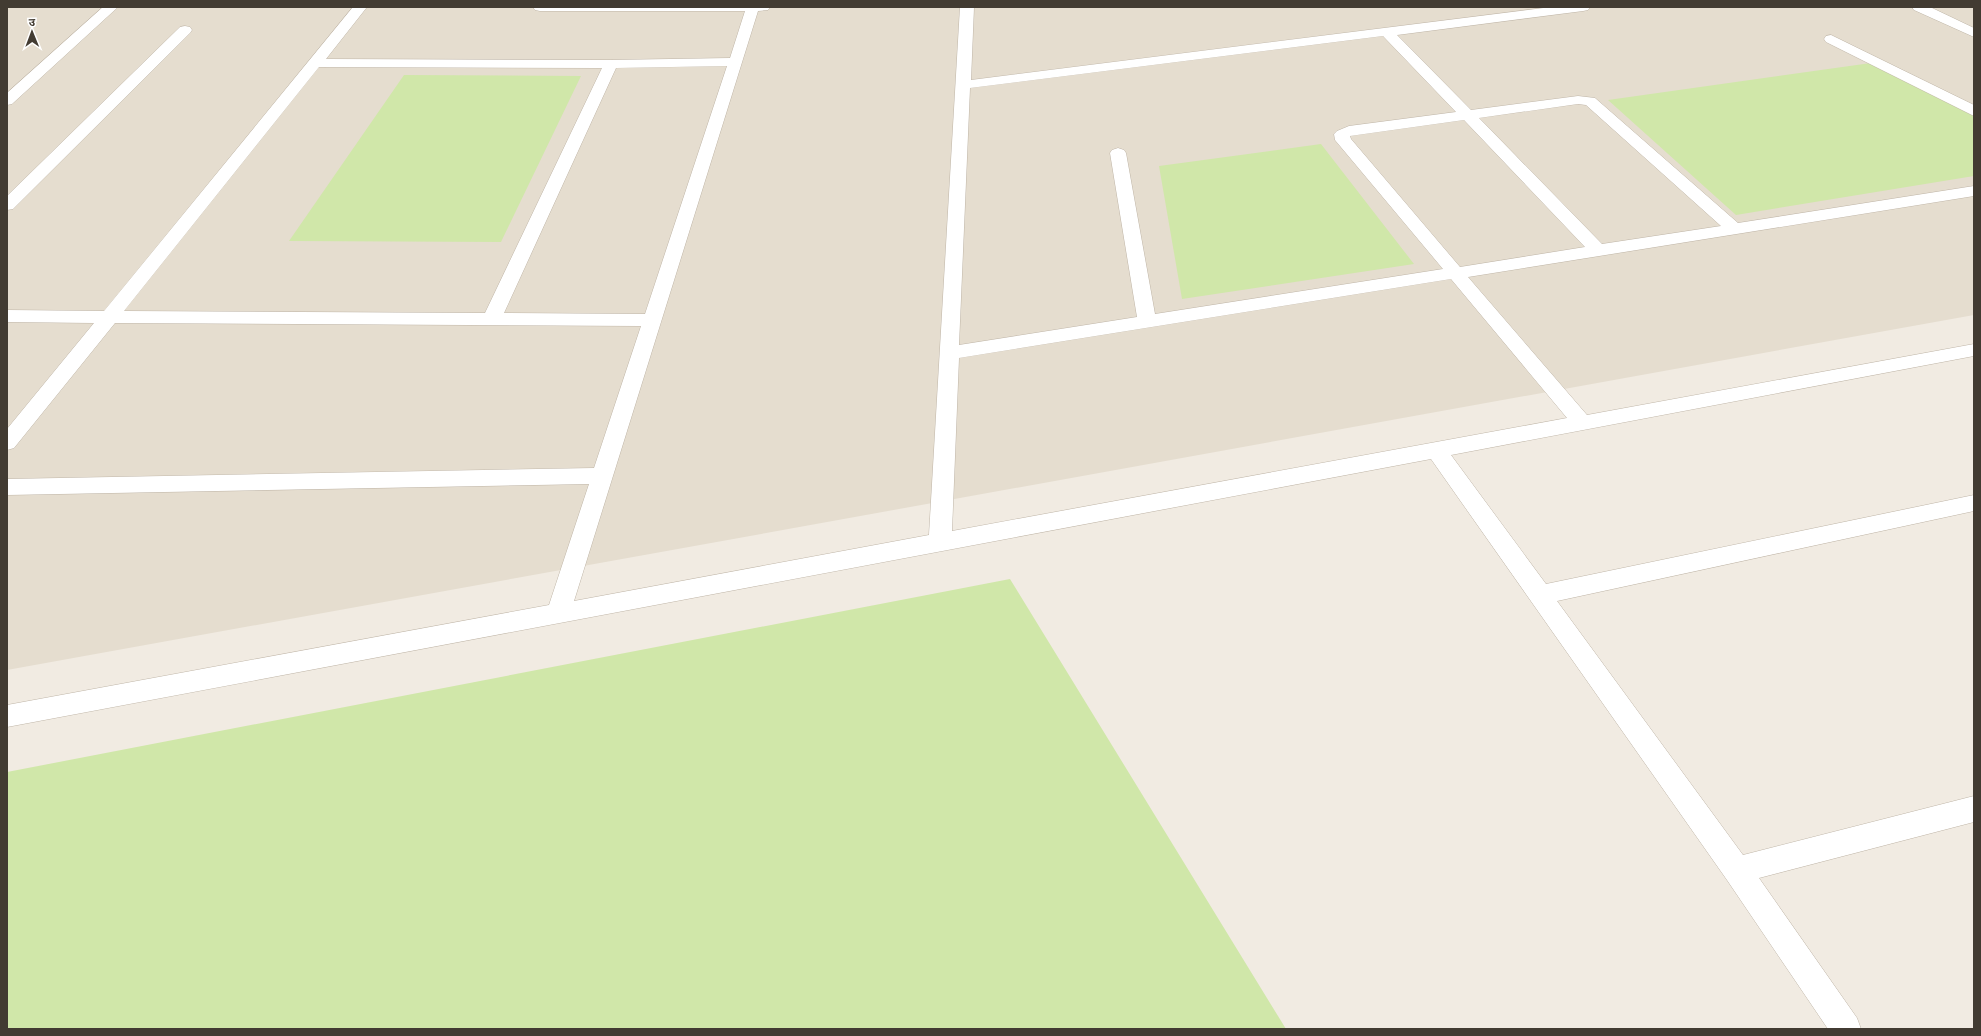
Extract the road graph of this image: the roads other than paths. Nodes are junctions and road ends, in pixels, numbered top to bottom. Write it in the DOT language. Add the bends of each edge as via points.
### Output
graph roads {
  1 [pos="111,7"];
  2 [pos="360,7"];
  3 [pos="540,7"];
  4 [pos="756,7"];
  5 [pos="967,7"];
  6 [pos="1496,7"];
  7 [pos="1583,7"];
  8 [pos="1918,7"];
  9 [pos="1507,17"];
  10 [pos="185,30"];
  11 [pos="1387,32"];
  12 [pos="1974,33"];
  13 [pos="1831,39"];
  14 [pos="734,62"];
  15 [pos="315,63"];
  16 [pos="611,64"];
  17 [pos="963,85"];
  18 [pos="7,101"];
  19 [pos="1974,111"];
  20 [pos="1468,116"];
  21 [pos="1118,153"];
  22 [pos="1974,191"];
  23 [pos="7,205"];
  24 [pos="1735,229"];
  25 [pos="1598,250"];
  26 [pos="1455,273"];
  27 [pos="7,316"];
  28 [pos="110,316"];
  29 [pos="491,320"];
  30 [pos="652,320"];
  31 [pos="1147,322"];
  32 [pos="1974,350"];
  33 [pos="950,353"];
  34 [pos="1582,423"];
  35 [pos="7,443"];
  36 [pos="1437,450"];
  37 [pos="602,476"];
  38 [pos="7,487"];
  39 [pos="1974,503"];
  40 [pos="940,542"];
  41 [pos="1540,595"];
  42 [pos="558,613"];
  43 [pos="7,716"];
  44 [pos="1974,809"];
  45 [pos="1737,870"];
  46 [pos="1846,1029"];
  1 -- 18 [label="street"];
  2 -- 15 [label="street"];
  3 -- 4 [label="street"];
  4 -- 14 [label="street"];
  5 -- 17 [label="street"];
  6 -- 9 [label="street"];
  7 -- 9 [label="street"];
  8 -- 12 [label="street"];
  9 -- 11 [label="street"];
  10 -- 23 [label="street"];
  11 -- 17 [label="street"];
  11 -- 20 [label="street"];
  13 -- 19 [label="street"];
  14 -- 16 [label="street"];
  14 -- 30 [label="street"];
  15 -- 16 [label="street"];
  15 -- 28 [label="street"];
  16 -- 29 [label="street"];
  17 -- 33 [label="street"];
  20 -- 24 [label="street" via="1578,100 1590,101"];
  20 -- 25 [label="street"];
  20 -- 26 [label="street" via="1342,134 1343,140"];
  21 -- 31 [label="street"];
  22 -- 24 [label="street"];
  24 -- 25 [label="street"];
  25 -- 26 [label="street"];
  26 -- 31 [label="street"];
  26 -- 34 [label="street"];
  27 -- 28 [label="street"];
  28 -- 29 [label="street"];
  28 -- 35 [label="street"];
  29 -- 30 [label="street"];
  30 -- 37 [label="street"];
  31 -- 33 [label="street"];
  32 -- 34 [label="street"];
  33 -- 40 [label="street"];
  34 -- 36 [label="street"];
  36 -- 40 [label="street"];
  36 -- 41 [label="street"];
  37 -- 38 [label="street"];
  37 -- 42 [label="street"];
  39 -- 41 [label="street"];
  40 -- 42 [label="street"];
  41 -- 45 [label="street"];
  42 -- 43 [label="street"];
  44 -- 45 [label="street"];
  45 -- 46 [label="street"];
}
